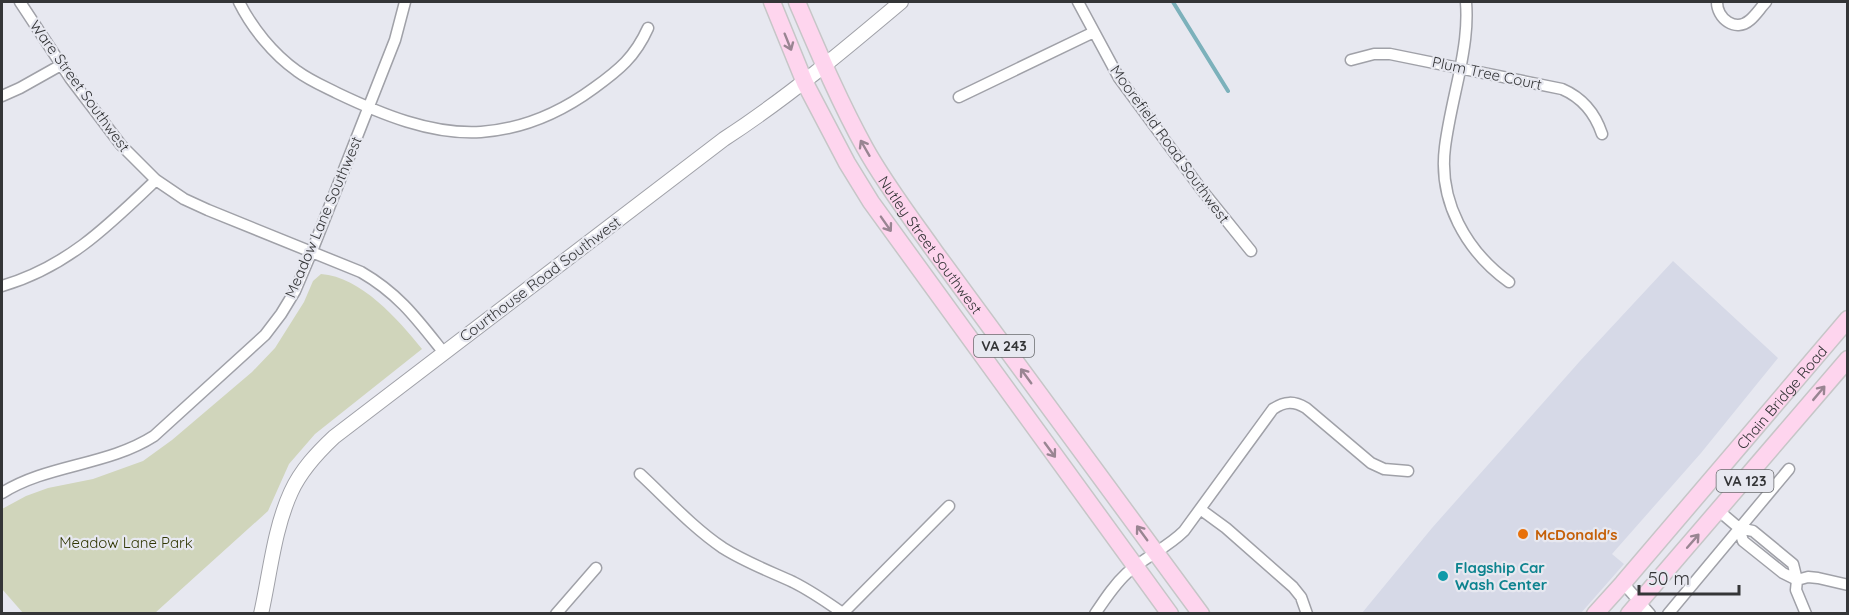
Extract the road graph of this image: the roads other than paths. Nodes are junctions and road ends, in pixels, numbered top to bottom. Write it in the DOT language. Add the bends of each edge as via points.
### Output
graph roads {
  1 [pos="20,2"];
  2 [pos="239,2"];
  3 [pos="405,2"];
  4 [pos="772,2"];
  5 [pos="797,2"];
  6 [pos="902,2"];
  7 [pos="1078,2"];
  8 [pos="1466,2"];
  9 [pos="1717,2"];
  10 [pos="1766,2"];
  11 [pos="648,28"];
  12 [pos="1094,32"];
  13 [pos="1351,60"];
  14 [pos="61,65"];
  15 [pos="825,66"];
  16 [pos="1460,68"];
  17 [pos="805,83"];
  18 [pos="2,96"];
  19 [pos="959,97"];
  20 [pos="368,108"];
  21 [pos="1602,134"];
  22 [pos="156,180"];
  23 [pos="312,251"];
  24 [pos="1251,251"];
  25 [pos="1509,282"];
  26 [pos="2,286"];
  27 [pos="1848,319"];
  28 [pos="444,353"];
  29 [pos="1848,359"];
  30 [pos="1789,469"];
  31 [pos="1408,471"];
  32 [pos="640,474"];
  33 [pos="2,493"];
  34 [pos="949,506"];
  35 [pos="1200,508"];
  36 [pos="1719,511"];
  37 [pos="1738,528"];
  38 [pos="1157,553"];
  39 [pos="1136,567"];
  40 [pos="596,568"];
  41 [pos="1797,580"];
  42 [pos="1623,583"];
  43 [pos="1848,585"];
  44 [pos="1640,610"];
  45 [pos="843,613"];
  46 [pos="261,614"];
  47 [pos="556,614"];
  48 [pos="1095,614"];
  49 [pos="1170,614"];
  50 [pos="1202,614"];
  51 [pos="1307,614"];
  52 [pos="1595,614"];
  53 [pos="1668,614"];
  54 [pos="1806,614"];
  1 -- 14 [label="street, Ware Street Southwest"];
  2 -- 20 [label="street" via="257,32 296,71"];
  3 -- 20 [label="street, Meadow Lane Southwest" via="395,40"];
  4 -- 17 [label="main road, Nutley Street Southwest / VA 243, one-way"];
  5 -- 15 [label="main road, Nutley Street Southwest / VA 243"];
  6 -- 15 [label="street, Courthouse Road Southwest"];
  7 -- 12 [label="street, Moorefield Road Southwest"];
  8 -- 16 [label="street" via="1467,36"];
  9 -- 10 [label="street" via="1718,13 1724,20 1739,24 1750,20"];
  11 -- 20 [label="street" via="641,45 618,71 576,102 527,124 480,132 454,131 422,126"];
  12 -- 19 [label="street"];
  12 -- 24 [label="street, Moorefield Road Southwest" via="1119,78"];
  13 -- 16 [label="street, Plum Tree Court" via="1390,54"];
  14 -- 18 [label="street"];
  14 -- 22 [label="street, Ware Street Southwest" via="121,145"];
  15 -- 17 [label="street, Courthouse Road Southwest"];
  38 -- 15 [label="main road, Nutley Street Southwest / VA 243, one-way" via="900,203 867,150"];
  16 -- 21 [label="street, Plum Tree Court" via="1562,89 1591,110"];
  16 -- 25 [label="street" via="1445,148 1446,190 1472,249"];
  17 -- 28 [label="street, Courthouse Road Southwest" via="724,139"];
  17 -- 39 [label="main road, Nutley Street Southwest / VA 243, one-way" via="871,202"];
  20 -- 23 [label="street, Meadow Lane Southwest"];
  22 -- 23 [label="street, Ware Street Southwest" via="208,210"];
  22 -- 26 [label="street" via="79,249"];
  23 -- 28 [label="street, Ware Street Southwest" via="361,272 396,295"];
  23 -- 33 [label="street, Meadow Lane Southwest" via="295,291 265,335 154,436 120,454 33,478"];
  27 -- 42 [label="main road, Chain Bridge Road / VA 123"];
  28 -- 46 [label="street, Courthouse Road Southwest" via="334,437 303,470 283,512"];
  36 -- 29 [label="main road, Chain Bridge Road / VA 123, one-way"];
  30 -- 37 [label="street"];
  31 -- 35 [label="street" via="1384,469 1371,463 1306,408 1289,402 1273,409"];
  32 -- 45 [label="street" via="723,548 793,582"];
  34 -- 45 [label="street"];
  35 -- 38 [label="street" via="1184,531"];
  35 -- 51 [label="street" via="1293,587"];
  36 -- 37 [label="street"];
  44 -- 36 [label="main road, Chain Bridge Road / VA 123, one-way"];
  37 -- 41 [label="street" via="1753,531 1793,564"];
  37 -- 53 [label="street"];
  38 -- 39 [label="street"];
  38 -- 50 [label="main road, Nutley Street Southwest / VA 243"];
  39 -- 48 [label="street" via="1113,588"];
  39 -- 49 [label="main road, Nutley Street Southwest / VA 243"];
  40 -- 47 [label="street"];
  41 -- 43 [label="street" via="1808,577"];
  41 -- 54 [label="street" via="1796,590"];
  42 -- 44 [label="street"];
  42 -- 52 [label="main road, VA 123"];
}
